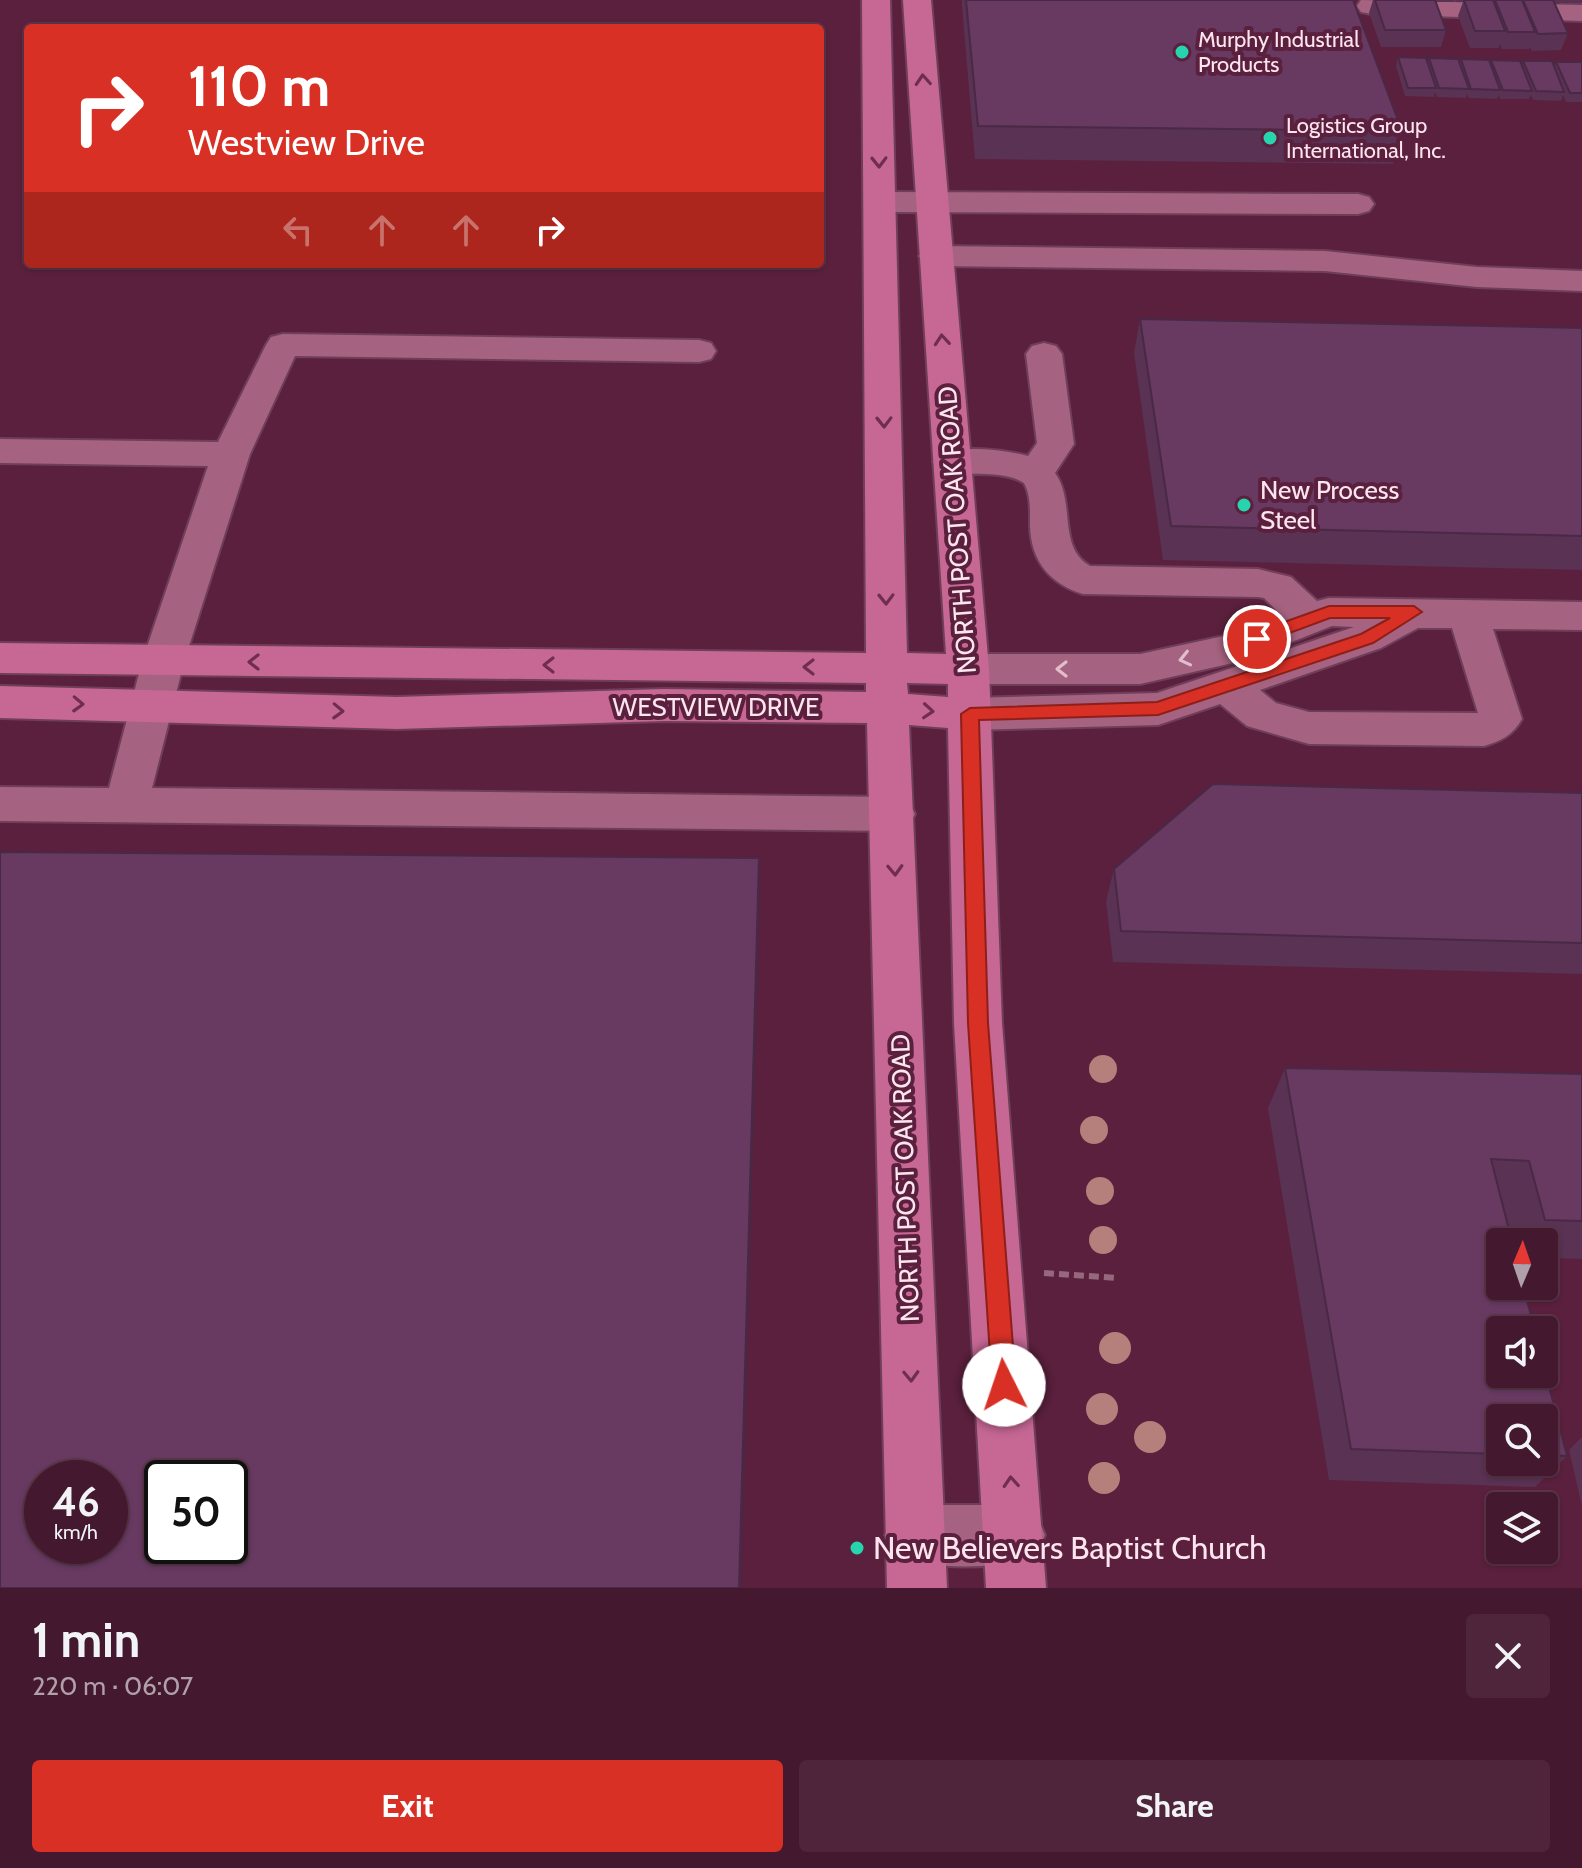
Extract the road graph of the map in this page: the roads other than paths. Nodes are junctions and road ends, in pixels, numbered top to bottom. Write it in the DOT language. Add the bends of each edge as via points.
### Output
graph roads {
  1 [pos="876,0"];
  2 [pos="917,0"];
  3 [pos="1371,6"];
  4 [pos="1582,13"];
  5 [pos="880,202"];
  6 [pos="932,203"];
  7 [pos="1358,204"];
  8 [pos="936,256"];
  9 [pos="1582,281"];
  10 [pos="699,351"];
  11 [pos="1044,354"];
  12 [pos="0,451"];
  13 [pos="231,454"];
  14 [pos="952,462"];
  15 [pos="1036,473"];
  16 [pos="1414,612"];
  17 [pos="1468,613"];
  18 [pos="1582,616"];
  19 [pos="1309,618"];
  20 [pos="0,658"];
  21 [pos="163,662"];
  22 [pos="1227,686"];
  23 [pos="887,688"];
  24 [pos="969,692"];
  25 [pos="0,702"];
  26 [pos="150,706"];
  27 [pos="0,804"];
  28 [pos="126,805"];
  29 [pos="893,814"];
  30 [pos="916,1561"];
  31 [pos="1016,1562"];
  1 -- 5 [label="main road, NORTH POST OAK ROAD, one-way"];
  6 -- 2 [label="main road, NORTH POST OAK ROAD, one-way"];
  3 -- 4 [label="street"];
  5 -- 6 [label="street"];
  5 -- 23 [label="main road, NORTH POST OAK ROAD, one-way"];
  6 -- 7 [label="street"];
  6 -- 8 [label="main road, NORTH POST OAK ROAD"];
  8 -- 9 [label="street" via="1325,261 1477,277"];
  14 -- 8 [label="main road, NORTH POST OAK ROAD, one-way"];
  10 -- 13 [label="street" via="283,345"];
  11 -- 15 [label="street" via="1056,444"];
  12 -- 13 [label="street"];
  13 -- 21 [label="street"];
  14 -- 15 [label="street" via="1015,465"];
  14 -- 24 [label="main road, NORTH POST OAK ROAD"];
  15 -- 19 [label="street" via="1044,486 1055,562 1066,573 1083,580 1258,583 1277,587"];
  16 -- 17 [label="street, WESTVIEW DRIVE"];
  16 -- 19 [label="street, WESTVIEW DRIVE" via="1329,612"];
  16 -- 22 [label="street, WESTVIEW DRIVE" via="1367,638"];
  17 -- 18 [label="street, WESTVIEW DRIVE"];
  17 -- 22 [label="street" via="1501,719 1484,730 1309,728 1262,715"];
  19 -- 24 [label="street, WESTVIEW DRIVE, one-way" via="1231,649 1140,669"];
  20 -- 21 [label="main road, WESTVIEW DRIVE"];
  23 -- 21 [label="main road, WESTVIEW DRIVE, one-way"];
  21 -- 26 [label="street"];
  22 -- 24 [label="street, WESTVIEW DRIVE" via="1158,709"];
  23 -- 24 [label="main road, WESTVIEW DRIVE"];
  26 -- 23 [label="main road, WESTVIEW DRIVE, one-way" via="397,713 664,705"];
  23 -- 29 [label="main road, NORTH POST OAK ROAD"];
  31 -- 24 [label="main road, NORTH POST OAK ROAD, one-way" via="978,1023"];
  25 -- 26 [label="main road, WESTVIEW DRIVE, one-way"];
  26 -- 28 [label="street"];
  27 -- 28 [label="street"];
  28 -- 29 [label="street"];
  29 -- 30 [label="main road, NORTH POST OAK ROAD, one-way"];
  30 -- 31 [label="street"];
}
